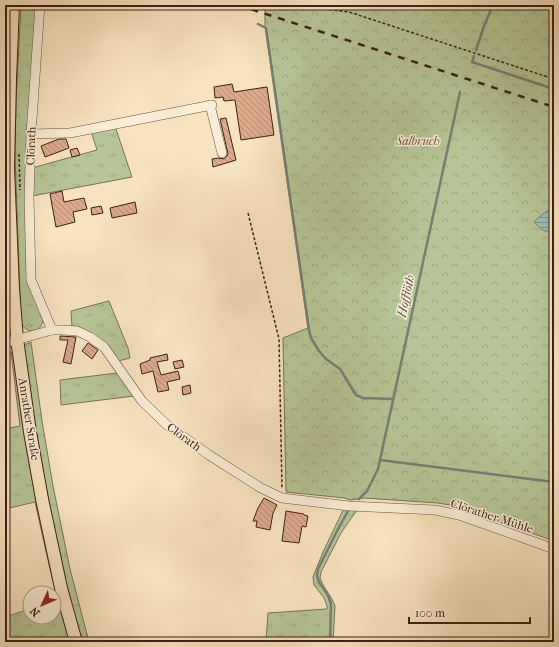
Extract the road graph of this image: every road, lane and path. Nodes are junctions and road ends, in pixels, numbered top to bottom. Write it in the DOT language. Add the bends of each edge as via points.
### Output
graph roads {
  1 [pos="13,5"];
  2 [pos="40,5"];
  3 [pos="305,5"];
  4 [pos="554,79"];
  5 [pos="31,134"];
  6 [pos="19,148"];
  7 [pos="222,153"];
  8 [pos="8,168"];
  9 [pos="20,195"];
  10 [pos="248,213"];
  11 [pos="52,330"];
  12 [pos="18,339"];
  13 [pos="5,343"];
  14 [pos="282,498"];
  15 [pos="346,506"];
  16 [pos="554,549"];
  17 [pos="76,642"];
  1 -- 8 [label="main road, Clörath"];
  2 -- 5 [label="street, Clörath"];
  3 -- 4 [label="path" via="349,12"];
  5 -- 7 [label="street" via="70,133 211,105"];
  5 -- 11 [label="street, Clörath" via="31,280"];
  6 -- 9 [label="path"];
  8 -- 12 [label="main road, Anrather Straße" via="13,289"];
  10 -- 14 [label="path" via="279,339"];
  11 -- 12 [label="street, Clörath"];
  11 -- 14 [label="street, Clörath" via="76,331 90,336 104,347 142,401 167,425 209,455 261,488"];
  12 -- 13 [label="street, Clörath"];
  12 -- 17 [label="main road, Anrather Straße" via="42,499 61,588"];
  14 -- 15 [label="street, Clörath"];
  15 -- 16 [label="street, Clörather Mühle" via="435,510"];
}
